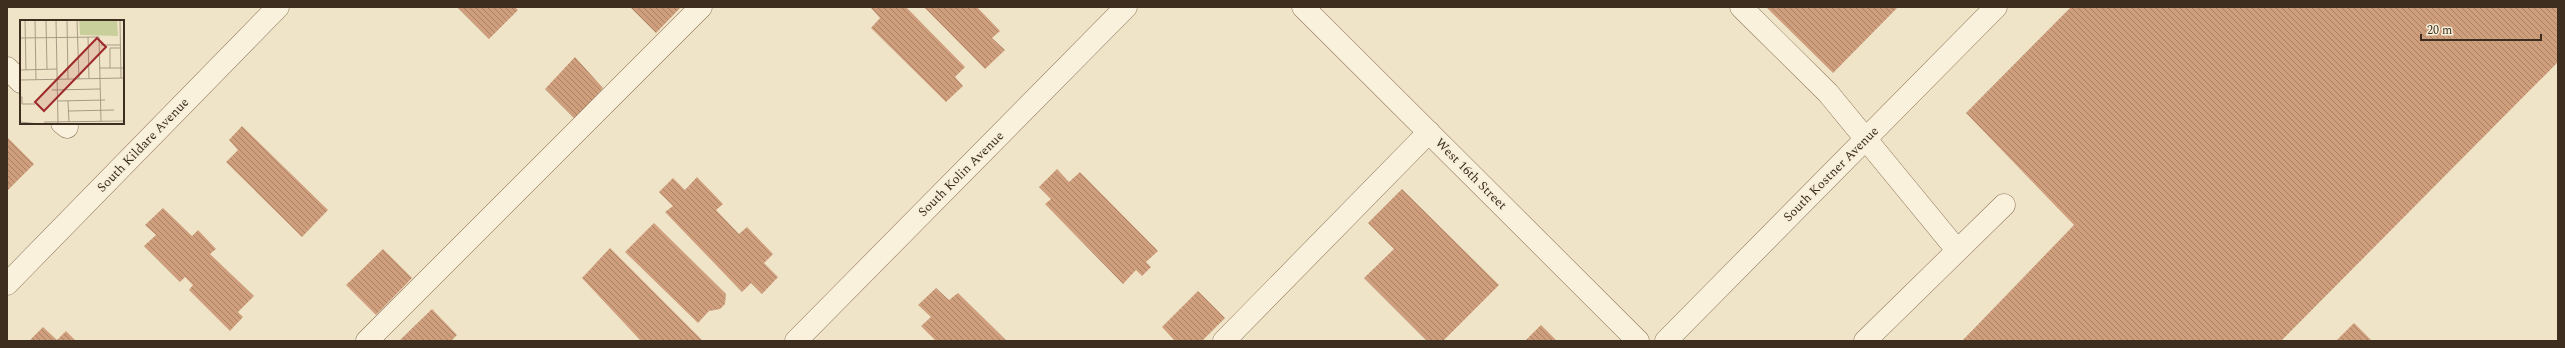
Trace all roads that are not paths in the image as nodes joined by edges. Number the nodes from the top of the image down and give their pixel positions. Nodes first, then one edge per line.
1 (278, 7) edge
2 (701, 7) edge
3 (1126, 7) edge
4 (1304, 7) edge
5 (1741, 7) edge
6 (1996, 7) edge
7 (7, 68) edge
8 (20, 81) edge
9 (1429, 132) junction
10 (1865, 140) junction
11 (2004, 205) dead end
12 (1957, 250) junction
13 (7, 284) edge
14 (367, 341) edge
15 (796, 341) edge
16 (1224, 341) edge
17 (1638, 341) edge
18 (1666, 341) edge
19 (1865, 341) edge

1 - 13 street, South Kildare Avenue
2 - 14 street
3 - 15 street, South Kolin Avenue
4 - 9 street, West 16th Street
5 - 10 street
6 - 10 street, South Kostner Avenue
7 - 8 street
9 - 16 street
9 - 17 street, West 16th Street
10 - 12 street
10 - 18 street, South Kostner Avenue
11 - 12 street
12 - 19 street

